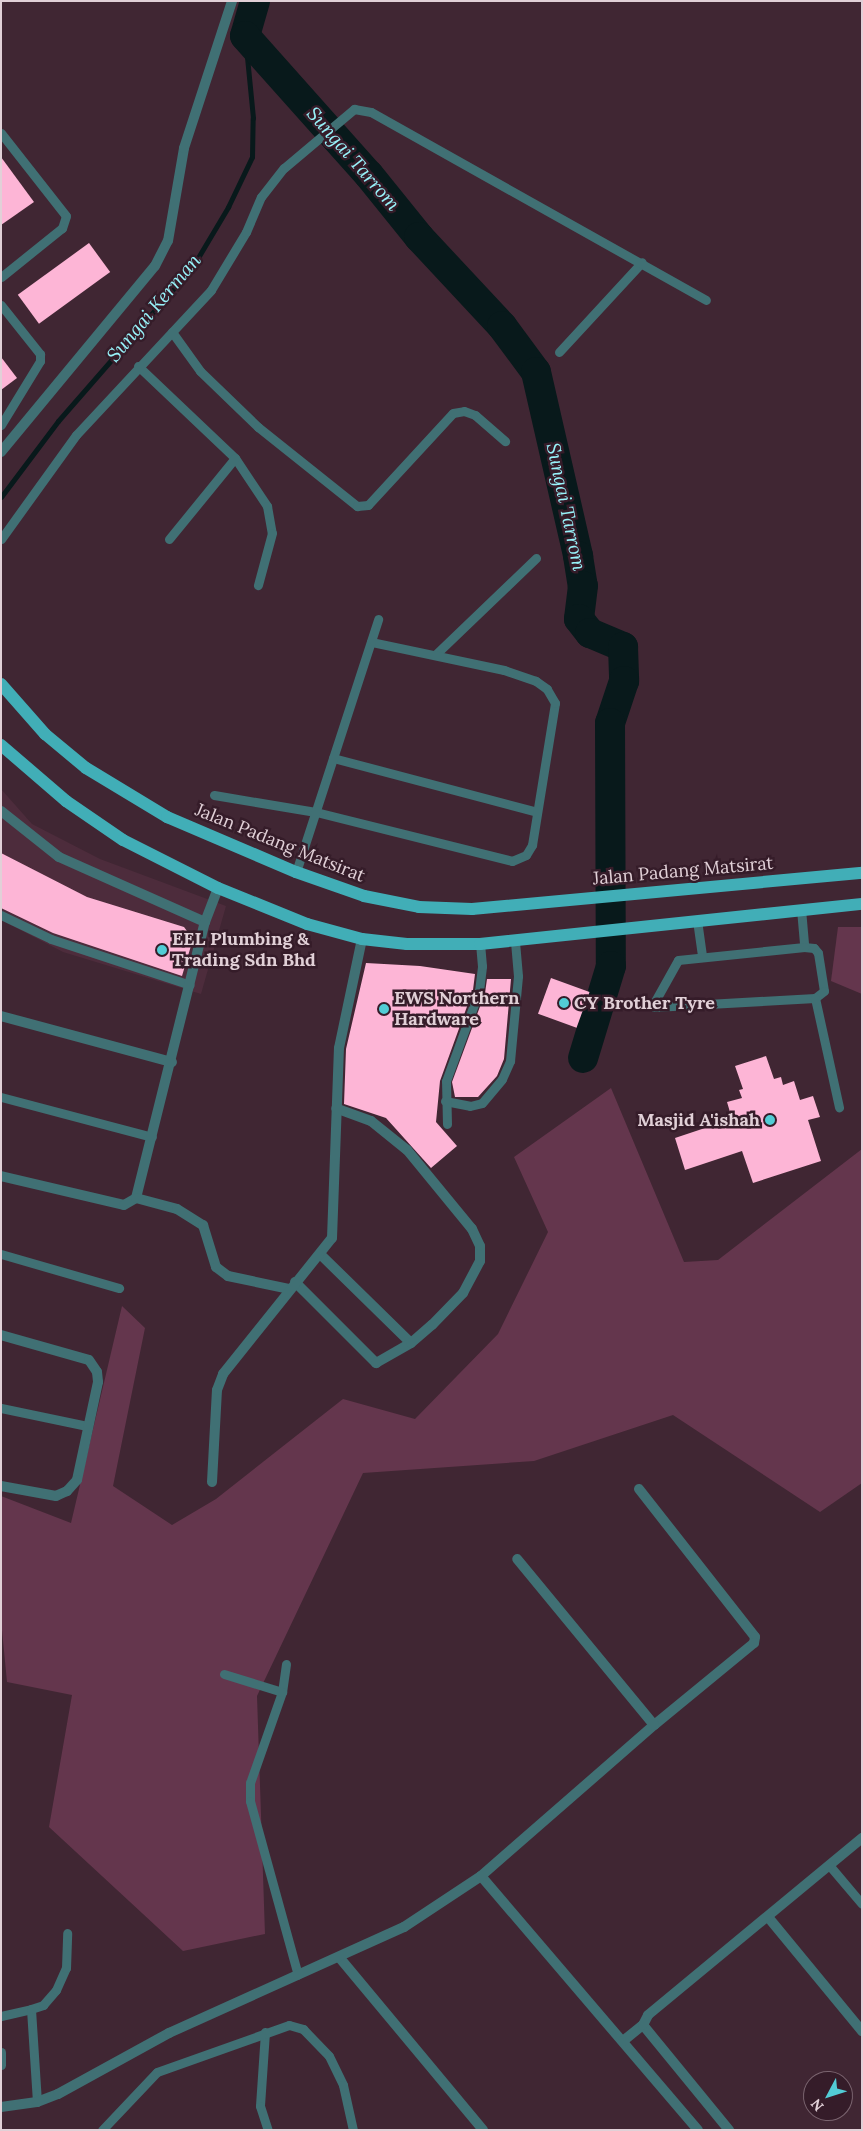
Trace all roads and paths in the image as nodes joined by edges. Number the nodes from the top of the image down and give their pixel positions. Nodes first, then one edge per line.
1 (232, 1) edge
2 (1, 133) edge
3 (642, 262) junction
4 (1, 277) edge
5 (706, 300) dead end
6 (1, 305) edge
7 (172, 332) junction
8 (559, 352) dead end
9 (138, 366) junction
10 (2, 423) edge
11 (505, 441) dead end
12 (1, 452) edge
13 (235, 458) junction
14 (1, 539) edge
15 (169, 539) dead end
16 (536, 558) dead end
17 (258, 585) dead end
18 (378, 619) dead end
19 (371, 642) junction
20 (435, 655) junction
21 (1, 684) edge
22 (1, 745) edge
23 (333, 758) junction
24 (214, 795) dead end
25 (1, 811) edge
26 (316, 812) junction
27 (537, 812) junction
28 (296, 872) junction
29 (862, 873) edge
30 (218, 888) junction
31 (862, 904) edge
32 (800, 910) junction
33 (1, 915) edge
34 (698, 920) junction
35 (205, 922) junction
36 (362, 939) junction
37 (515, 941) junction
38 (480, 944) junction
39 (804, 947) junction
40 (702, 957) junction
41 (190, 985) junction
42 (815, 998) junction
43 (1, 1016) edge
44 (172, 1062) junction
45 (1, 1097) edge
46 (445, 1101) junction
47 (839, 1107) dead end
48 (336, 1108) junction
49 (446, 1124) dead end
50 (152, 1137) junction
51 (1, 1176) edge
52 (136, 1198) junction
53 (1, 1254) edge
54 (320, 1254) junction
55 (292, 1286) junction
56 (119, 1288) dead end
57 (1, 1335) edge
58 (411, 1343) junction
59 (1, 1408) edge
60 (87, 1426) junction
61 (212, 1482) dead end
62 (1, 1486) edge
63 (639, 1489) dead end
64 (518, 1558) dead end
65 (286, 1664) dead end
66 (224, 1674) dead end
67 (282, 1692) junction
68 (654, 1725) junction
69 (862, 1838) edge
70 (828, 1865) junction
71 (482, 1876) junction
72 (862, 1904) edge
73 (768, 1917) junction
74 (67, 1933) dead end
75 (338, 1957) junction
76 (298, 1975) junction
77 (30, 2010) junction
78 (1, 2016) edge
79 (643, 2025) junction
80 (862, 2031) edge
81 (265, 2032) junction
82 (623, 2041) junction
83 (1, 2052) edge
84 (1, 2065) edge
85 (37, 2102) junction
86 (1, 2107) edge
87 (102, 2130) edge
88 (268, 2130) edge
89 (353, 2130) edge
90 (483, 2130) edge
91 (698, 2130) edge
92 (730, 2130) edge

1 - 12 street
2 - 4 lane
3 - 5 lane
3 - 7 lane
3 - 8 lane
6 - 10 lane
7 - 9 lane
7 - 11 lane
9 - 13 lane
9 - 14 lane
13 - 15 lane
13 - 17 lane
16 - 20 lane
18 - 19 lane
19 - 20 lane
19 - 23 lane
20 - 27 lane
21 - 28 main road, Jalan Padang Matsirat
22 - 30 main road
23 - 26 lane
23 - 27 lane
24 - 26 lane
25 - 35 street
26 - 27 lane
26 - 28 lane
28 - 29 main road, Jalan Padang Matsirat
30 - 35 street
30 - 36 main road
31 - 32 main road
32 - 34 main road
32 - 39 lane
33 - 41 lane
34 - 37 main road
34 - 40 lane
35 - 41 street
36 - 38 main road
36 - 48 street
37 - 38 main road
37 - 46 lane
38 - 46 lane
39 - 40 lane
39 - 42 lane
40 - 42 lane
41 - 44 street
42 - 47 lane
43 - 44 street
44 - 50 street
45 - 50 lane
46 - 49 lane
48 - 54 street
48 - 58 street
50 - 52 street
51 - 52 street
52 - 55 street
53 - 56 lane
54 - 55 street
54 - 58 street
55 - 58 street
55 - 61 street
57 - 60 street
59 - 60 lane
60 - 62 street
63 - 68 street
64 - 68 street
65 - 67 lane
66 - 67 lane
67 - 76 lane
68 - 71 street
69 - 70 street
70 - 72 lane
70 - 73 street
71 - 75 street
71 - 82 street
73 - 79 street
73 - 80 street
74 - 77 lane
75 - 76 street
75 - 90 street
76 - 85 street
77 - 78 lane
77 - 85 lane
79 - 82 street
79 - 92 street
81 - 87 lane
81 - 88 lane
81 - 89 lane
82 - 91 street
83 - 84 lane
85 - 86 street

